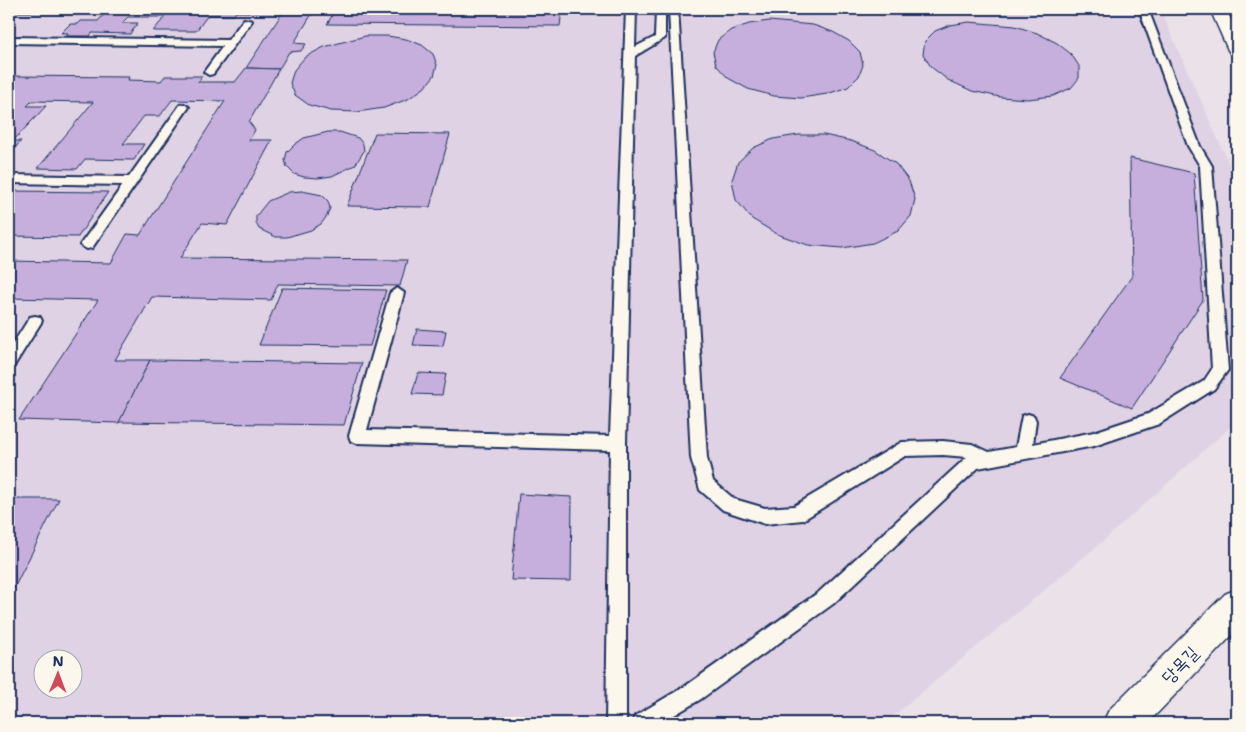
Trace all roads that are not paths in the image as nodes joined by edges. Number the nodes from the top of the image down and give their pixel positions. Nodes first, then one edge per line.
1 (631, 9) edge
2 (660, 9) edge
3 (672, 9) edge
4 (1143, 9) edge
5 (1218, 9) edge
6 (247, 21) dead end
7 (9, 40) edge
8 (231, 43) junction
9 (1237, 50) edge
10 (630, 54) junction
11 (209, 72) dead end
12 (184, 108) dead end
13 (9, 179) edge
14 (133, 181) junction
15 (88, 245) dead end
16 (397, 293) dead end
17 (35, 321) dead end
18 (9, 362) edge
19 (1028, 421) dead end
20 (618, 443) junction
21 (1023, 453) junction
22 (988, 459) junction
23 (1237, 606) edge
24 (616, 723) edge
25 (642, 723) edge
26 (1122, 723) edge

1 - 10 lane
2 - 10 lane
3 - 22 lane
4 - 21 lane
5 - 9 street
6 - 8 lane
7 - 8 lane
8 - 11 lane
10 - 20 lane
12 - 14 lane
13 - 14 lane
14 - 15 lane
16 - 20 lane
17 - 18 lane
19 - 21 lane
20 - 24 lane
21 - 22 lane
22 - 25 lane
23 - 26 street, 당목길

